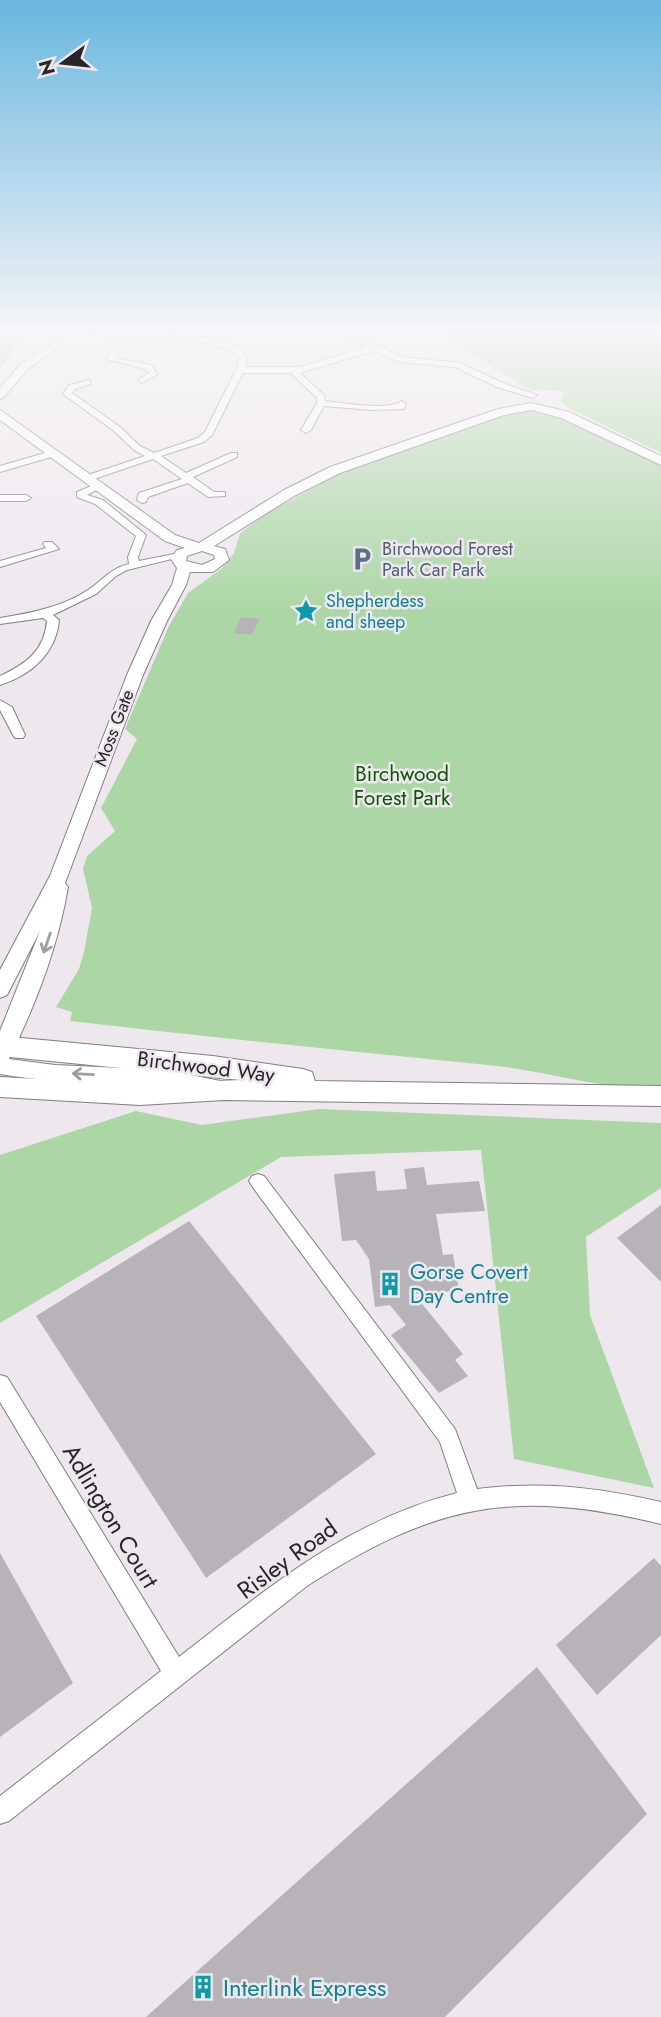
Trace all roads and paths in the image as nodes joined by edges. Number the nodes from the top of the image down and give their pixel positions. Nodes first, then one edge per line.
1 (16, 425) edge
2 (111, 425) edge
3 (211, 425) edge
4 (309, 425) edge
5 (465, 425) edge
6 (586, 425) edge
7 (306, 430) dead end
8 (55, 453) junction
9 (234, 455) dead end
10 (154, 457) junction
11 (661, 461) edge
12 (0, 469) edge
13 (188, 478) junction
14 (93, 482) junction
15 (220, 494) dead end
16 (0, 498) edge
17 (28, 499) dead end
18 (142, 500) dead end
19 (228, 533) junction
20 (170, 538) junction
21 (48, 544) dead end
22 (200, 547) junction
23 (219, 552) junction
24 (3, 560) edge
25 (182, 560) junction
26 (135, 565) junction
27 (211, 568) junction
28 (179, 585) junction
29 (45, 614) junction
30 (0, 621) edge
31 (0, 681) edge
32 (0, 704) edge
33 (19, 735) dead end
34 (59, 876) junction
35 (0, 990) edge
36 (1, 1054) edge
37 (0, 1087) edge
38 (224, 1090) junction
39 (412, 1094) junction
40 (661, 1096) edge
41 (258, 1181) dead end
42 (0, 1384) edge
43 (470, 1499) junction
44 (661, 1513) edge
45 (177, 1675) junction
46 (0, 1812) edge

1 - 8 street
2 - 10 street
3 - 10 street
4 - 7 street
5 - 19 street
6 - 11 street
8 - 12 street
8 - 14 street
9 - 13 street
10 - 13 street
10 - 14 street
13 - 15 street
13 - 18 street
14 - 20 street
14 - 26 street
16 - 17 street
19 - 22 street
19 - 23 street
20 - 22 street
20 - 25 street
21 - 24 street
22 - 23 street
22 - 25 street
23 - 27 street
25 - 26 street
25 - 27 street
25 - 28 street, Moss Gate
26 - 29 street
27 - 28 street
28 - 34 street, Moss Gate
29 - 30 street
29 - 31 street
32 - 33 street
34 - 35 street, Moss Gate
34 -> 36 street, Moss Gate
38 -> 36 street
36 - 39 main road, Birchwood Way
37 - 38 main road, Birchwood Way
38 - 39 main road, Birchwood Way
39 - 40 main road, Birchwood Way
41 - 43 street
42 - 45 street, Adlington Court
43 - 44 street, Risley Road
43 - 45 street, Risley Road
45 - 46 street, Risley Road

